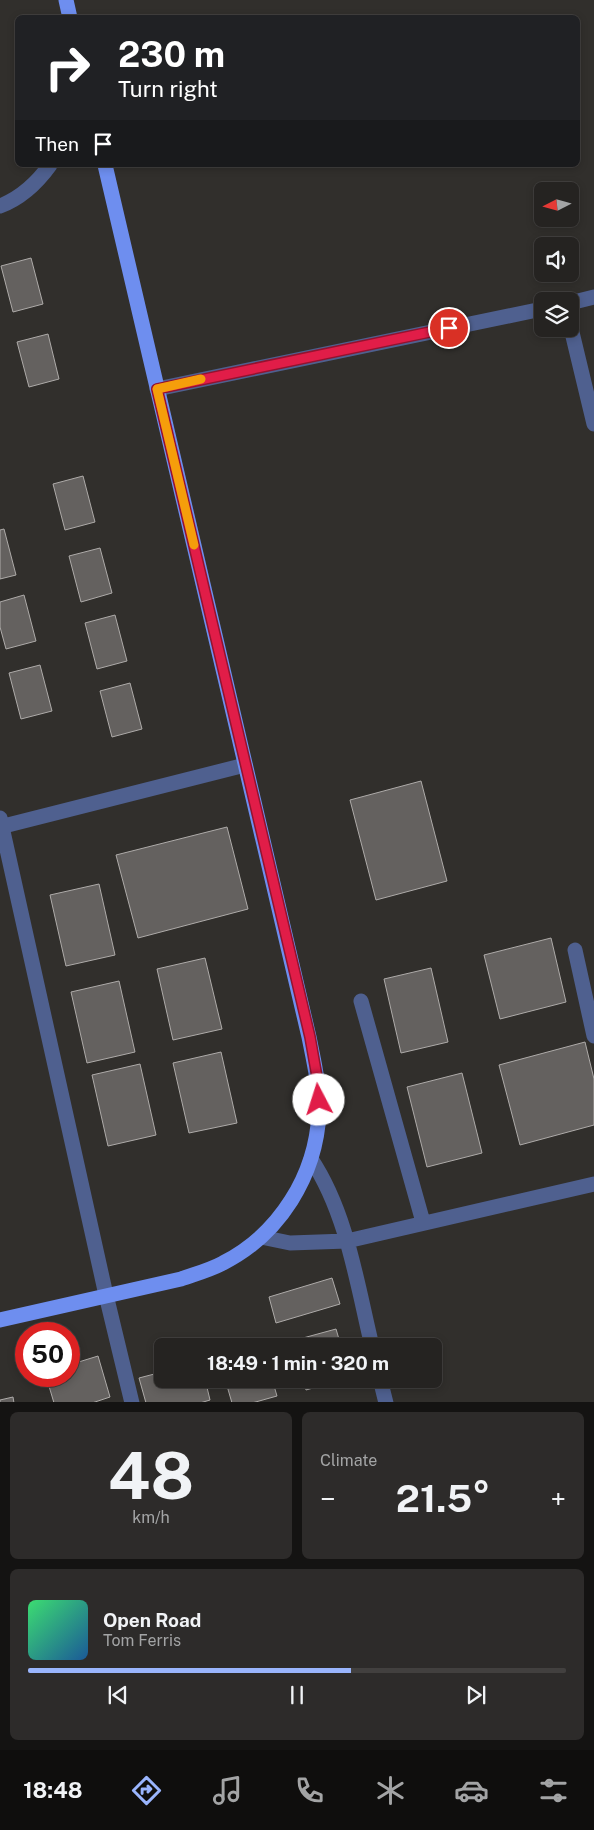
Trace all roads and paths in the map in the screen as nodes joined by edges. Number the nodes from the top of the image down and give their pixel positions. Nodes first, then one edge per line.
1 (66, 0) edge
2 (69, 15) edge
3 (48, 167) edge
4 (105, 167) edge
5 (0, 206) edge
6 (594, 297) edge
7 (579, 301) edge
8 (534, 311) edge
9 (573, 337) edge
10 (157, 389) junction
11 (594, 424) edge
12 (245, 765) junction
13 (1, 824) edge
14 (575, 950) dead end
15 (361, 1001) dead end
16 (594, 1036) edge
17 (311, 1159) junction
18 (594, 1184) edge
19 (423, 1222) junction
20 (261, 1236) junction
21 (347, 1241) junction
22 (106, 1295) junction
23 (0, 1320) edge
24 (370, 1338) edge
25 (382, 1388) edge
26 (132, 1402) edge
27 (386, 1402) edge

1 - 2 main road
3 - 5 street
4 - 10 main road
6 - 7 street
8 - 10 street
9 - 11 street
10 - 12 main road
12 - 13 street
12 - 17 main road
13 - 22 street
14 - 16 street
15 - 19 street
17 - 20 main road
17 - 21 street
18 - 19 street
19 - 21 street
20 - 21 street
20 - 22 main road
21 - 24 street
22 - 23 main road
22 - 26 street
25 - 27 street

